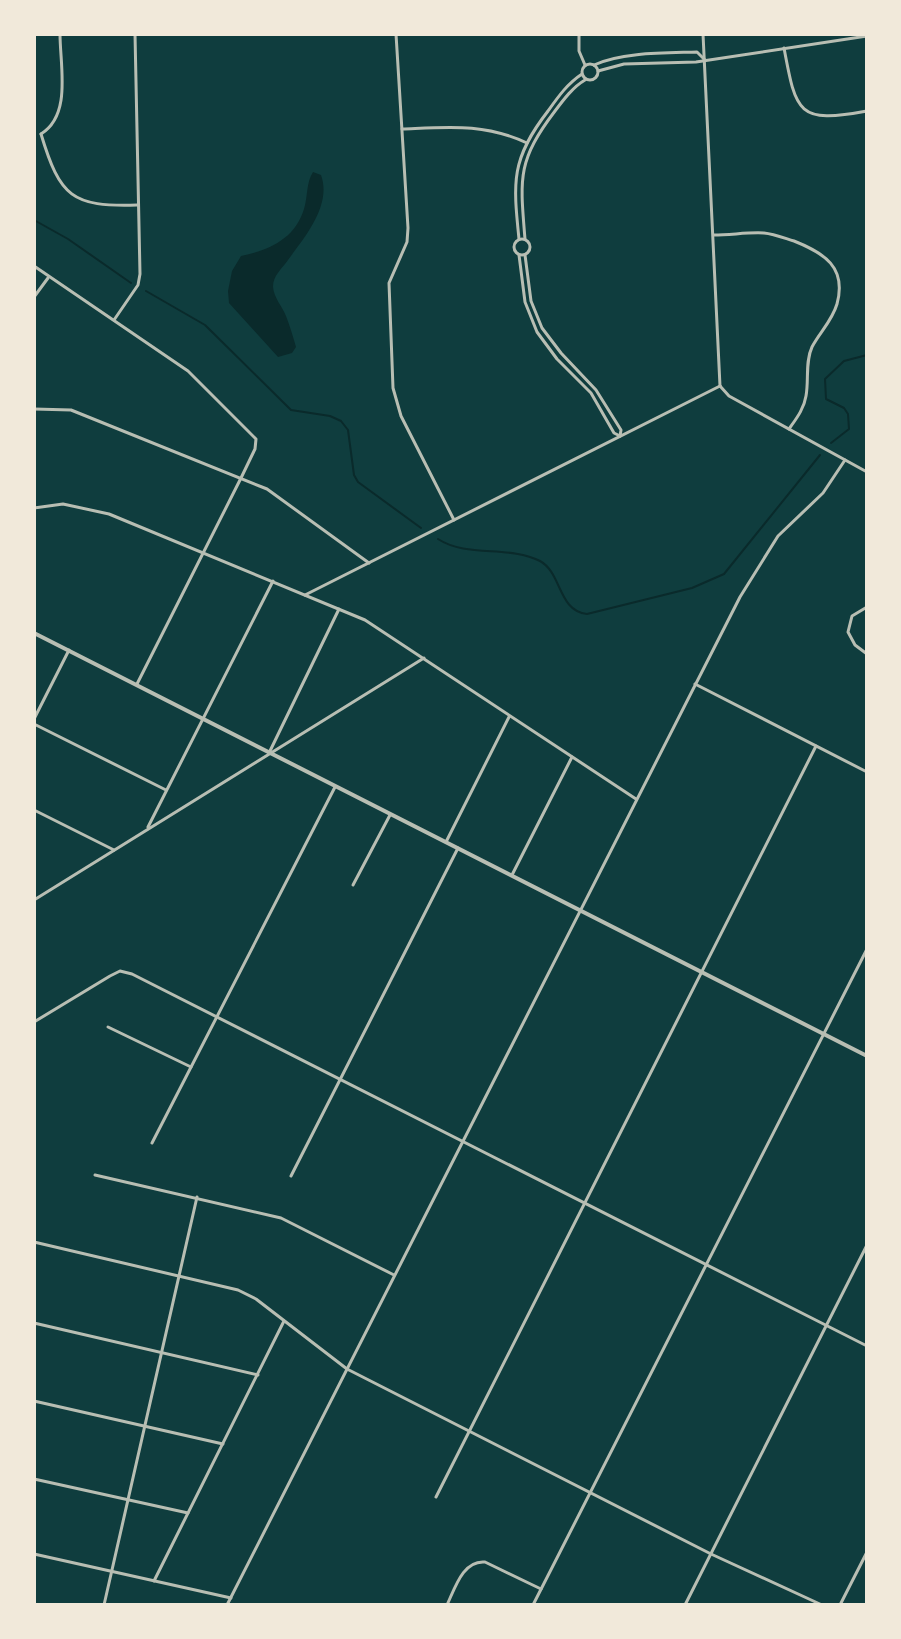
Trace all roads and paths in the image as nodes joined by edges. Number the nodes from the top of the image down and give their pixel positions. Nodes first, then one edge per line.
1 (60, 34) edge
2 (135, 34) edge
3 (396, 34) edge
4 (579, 34) edge
5 (703, 34) edge
6 (867, 35) edge
7 (784, 48) junction
8 (666, 54) junction
9 (705, 60) junction
10 (667, 63) junction
11 (585, 65) junction
12 (594, 65) junction
13 (598, 71) junction
14 (582, 74) junction
15 (585, 80) junction
16 (867, 111) edge
17 (402, 129) junction
18 (41, 134) junction
19 (34, 135) edge
20 (526, 142) junction
21 (531, 145) junction
22 (138, 205) junction
23 (714, 235) junction
24 (519, 239) junction
25 (525, 239) junction
26 (519, 255) junction
27 (525, 255) junction
28 (34, 266) edge
29 (49, 277) junction
30 (34, 297) edge
31 (114, 320) junction
32 (720, 386) junction
33 (34, 409) edge
34 (789, 429) junction
35 (620, 436) junction
36 (845, 460) junction
37 (867, 472) edge
38 (241, 478) junction
39 (34, 508) edge
40 (454, 520) junction
41 (204, 553) junction
42 (369, 563) junction
43 (273, 581) junction
44 (305, 595) junction
45 (867, 607) edge
46 (339, 609) junction
47 (34, 633) edge
48 (69, 650) junction
49 (867, 654) edge
50 (424, 658) junction
51 (695, 684) junction
52 (136, 686) junction
53 (510, 715) junction
54 (203, 719) junction
55 (34, 721) edge
56 (816, 746) junction
57 (268, 753) junction
58 (573, 757) junction
59 (867, 772) edge
60 (335, 787) junction
61 (166, 790) junction
62 (636, 799) junction
63 (34, 810) edge
64 (390, 815) junction
65 (146, 830) junction
66 (446, 842) junction
67 (458, 848) junction
68 (114, 850) junction
69 (512, 875) junction
70 (353, 885) dead end
71 (34, 900) edge
72 (580, 909) junction
73 (867, 949) edge
74 (701, 973) junction
75 (216, 1017) junction
76 (34, 1022) edge
77 (108, 1027) dead end
78 (824, 1034) junction
79 (867, 1056) edge
80 (191, 1067) junction
81 (340, 1079) junction
82 (463, 1141) junction
83 (152, 1143) dead end
84 (95, 1175) dead end
85 (291, 1176) dead end
86 (197, 1197) junction
87 (585, 1203) junction
88 (34, 1242) edge
89 (867, 1245) edge
90 (707, 1264) junction
91 (394, 1275) junction
92 (181, 1276) junction
93 (284, 1321) junction
94 (34, 1323) edge
95 (825, 1324) junction
96 (867, 1346) edge
97 (163, 1353) junction
98 (347, 1369) junction
99 (258, 1375) junction
100 (34, 1401) edge
101 (146, 1427) junction
102 (469, 1429) junction
103 (223, 1444) junction
104 (34, 1479) edge
105 (591, 1492) junction
106 (436, 1497) dead end
107 (129, 1500) junction
108 (188, 1513) junction
109 (867, 1552) edge
110 (34, 1554) edge
111 (711, 1554) junction
112 (112, 1572) junction
113 (154, 1581) junction
114 (541, 1589) junction
115 (231, 1598) junction
116 (104, 1605) edge
117 (227, 1605) edge
118 (447, 1605) edge
119 (533, 1605) edge
120 (685, 1605) edge
121 (822, 1605) edge
122 (840, 1605) edge

1 - 18 street
2 - 22 street
3 - 17 street
4 - 11 street
5 - 9 street
6 - 7 street
7 - 9 street
7 - 16 street
8 - 9 street
8 - 10 street
8 - 12 street
9 - 10 street
9 - 23 street
10 - 13 street
11 - 12 street
11 - 14 street
12 - 13 street
13 - 15 street
14 - 15 street
14 - 20 street
15 - 21 street
17 - 20 street
17 - 40 street
18 - 19 street
18 - 22 street
20 - 21 street
20 - 24 street
21 - 25 street
22 - 31 street
23 - 32 street
23 - 34 street
24 - 25 street
24 - 26 street
25 - 27 street
26 - 27 street
26 - 35 street
27 - 35 street
28 - 29 street
29 - 30 street
29 - 31 street
31 - 38 street
32 - 34 street
32 - 35 street
33 - 38 street
34 - 36 street
35 - 40 street
36 - 37 street
36 - 51 street
38 - 41 street
38 - 42 street
39 - 41 street
40 - 42 street
41 - 43 street
41 - 52 street
42 - 44 street
43 - 44 street
43 - 54 street
44 - 46 street
45 - 49 street
46 - 50 street
46 - 57 street
47 - 48 street
48 - 52 street
48 - 55 street
50 - 53 street
50 - 57 street
51 - 56 street
51 - 62 street
52 - 54 street
53 - 58 street
53 - 66 street
54 - 57 street
54 - 61 street
55 - 61 street
56 - 59 street
56 - 74 street
57 - 60 street
57 - 65 street
58 - 62 street
58 - 69 street
60 - 64 street
60 - 75 street
61 - 65 street
62 - 72 street
63 - 68 street
64 - 66 street
64 - 70 street
65 - 68 street
66 - 67 street
67 - 69 street
67 - 81 street
68 - 71 street
69 - 72 street
72 - 74 street
72 - 82 street
73 - 78 street
74 - 78 street
74 - 87 street
75 - 76 street
75 - 80 street
75 - 81 street
77 - 80 street
78 - 79 street
78 - 90 street
80 - 83 street
81 - 82 street
81 - 85 street
82 - 87 street
82 - 91 street
84 - 86 street
86 - 91 street
86 - 92 street
87 - 90 street
87 - 102 street
88 - 92 street
89 - 95 street
90 - 95 street
90 - 105 street
91 - 98 street
92 - 93 street
92 - 97 street
93 - 98 street
93 - 99 street
94 - 97 street
95 - 96 street
95 - 111 street
97 - 99 street
97 - 101 street
98 - 102 street
98 - 115 street
99 - 103 street
100 - 101 street
101 - 103 street
101 - 107 street
102 - 105 street
102 - 106 street
103 - 108 street
104 - 107 street
105 - 111 street
105 - 114 street
107 - 108 street
107 - 112 street
108 - 113 street
109 - 122 street
110 - 112 street
111 - 120 street
111 - 121 street
112 - 113 street
112 - 116 street
113 - 115 street
114 - 118 street
114 - 119 street
115 - 117 street

